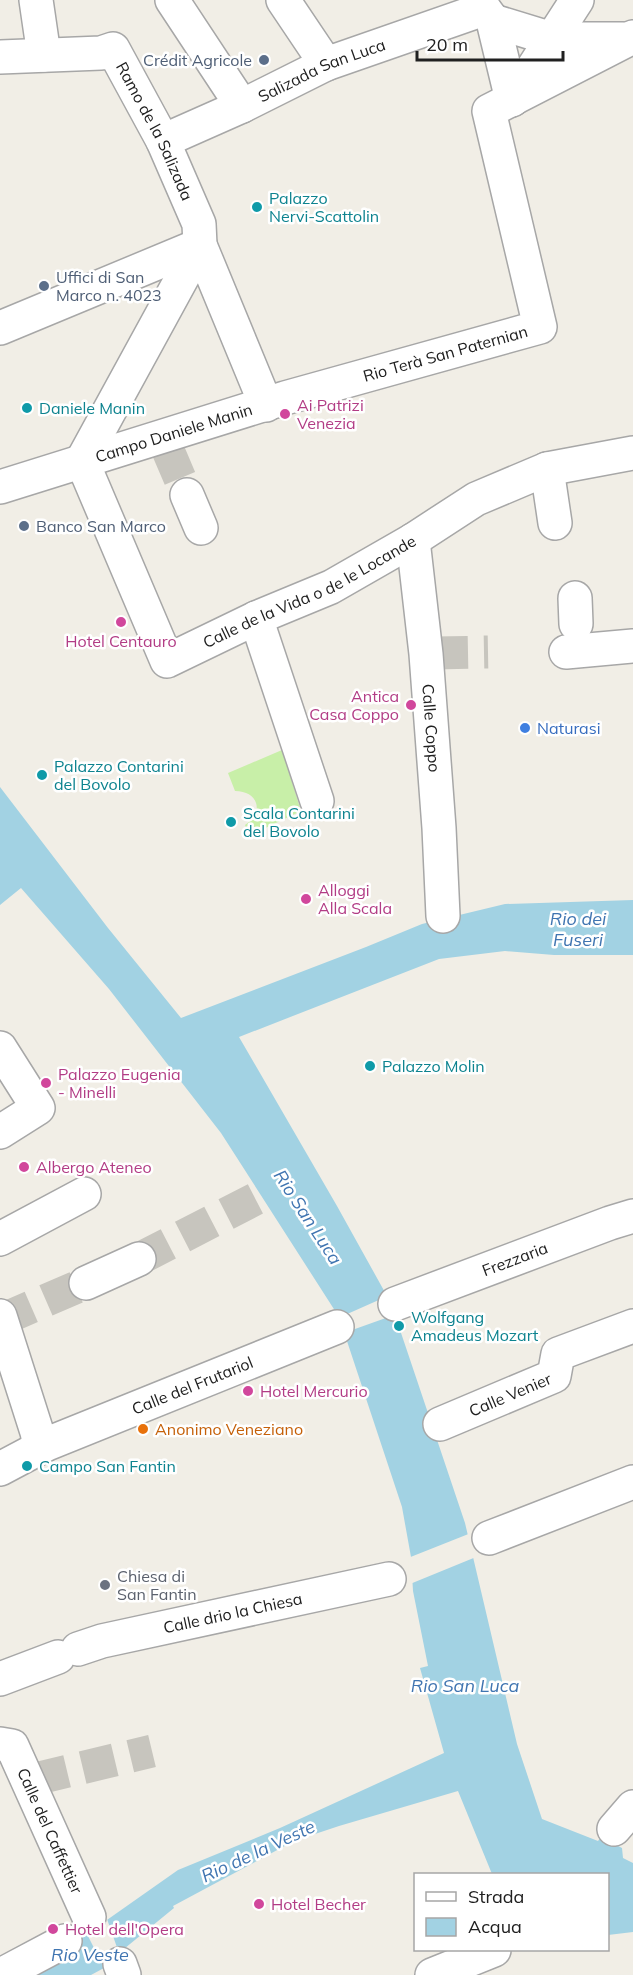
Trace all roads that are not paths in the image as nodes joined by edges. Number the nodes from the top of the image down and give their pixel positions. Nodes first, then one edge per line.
1 (36, 0) edge
2 (172, 0) edge
3 (283, 0) edge
4 (485, 10) edge
5 (569, 13) edge
6 (632, 38) edge
7 (44, 55) junction
8 (0, 57) edge
9 (326, 64) junction
10 (512, 100) junction
11 (242, 106) junction
12 (163, 141) junction
13 (200, 235) junction
14 (0, 328) edge
15 (276, 401) junction
16 (633, 453) edge
17 (547, 469) junction
18 (86, 471) junction
19 (0, 487) edge
20 (187, 495) tunnel mouth
21 (555, 523) dead end
22 (201, 528) dead end
23 (413, 540) junction
24 (256, 618) junction
25 (574, 633) dead end
26 (633, 646) edge
27 (317, 801) dead end
28 (443, 916) dead end
29 (0, 1048) edge
30 (0, 1132) edge
31 (84, 1194) dead end
32 (633, 1216) edge
33 (0, 1239) edge
34 (139, 1259) tunnel mouth
35 (86, 1283) tunnel mouth
36 (395, 1304) dead end
37 (0, 1316) edge
38 (633, 1326) edge
39 (337, 1327) dead end
40 (440, 1424) dead end
41 (42, 1441) junction
42 (0, 1469) edge
43 (633, 1482) edge
44 (489, 1538) dead end
45 (389, 1579) dead end
46 (0, 1678) edge
47 (6, 1745) edge
48 (89, 1917) dead end
49 (65, 1941) dead end
50 (492, 1951) edge
51 (1, 1975) edge
52 (432, 1975) edge

1 - 7 street
2 - 11 street
3 - 9 street
4 - 5 street
4 - 9 street, Salizada San Luca
4 - 10 street
5 - 6 street
5 - 10 street
6 - 10 street
7 - 8 street
7 - 12 street, Ramo de la Salizada
9 - 11 street, Salizada San Luca
10 - 15 street, Rio Terà San Paternian
11 - 12 street, Salizada San Luca
12 - 13 street, Ramo de la Salizada
13 - 14 street
13 - 15 street, Campo Daniele Manin
13 - 18 street, Campo Daniele Manin
15 - 18 street, Campo Daniele Manin
16 - 17 street, Calle de la Vida o de le Locande
17 - 21 street
17 - 23 street, Calle de la Vida o de le Locande
18 - 19 street, Campo Daniele Manin
18 - 24 street, Calle de la Vida o de le Locande
20 - 22 street
23 - 24 street, Calle de la Vida o de le Locande
23 - 28 street, Calle Coppo
24 - 27 street
25 - 26 street
29 - 30 street
31 - 33 street
32 - 36 street, Frezzaria
34 - 35 street
37 - 41 street
38 - 40 street, Calle Venier
39 - 41 street, Calle del Frutariol
41 - 42 street
43 - 44 street
45 - 46 street, Calle drio la Chiesa
47 - 48 street, Calle del Caffettier
49 - 51 street
50 - 52 street

